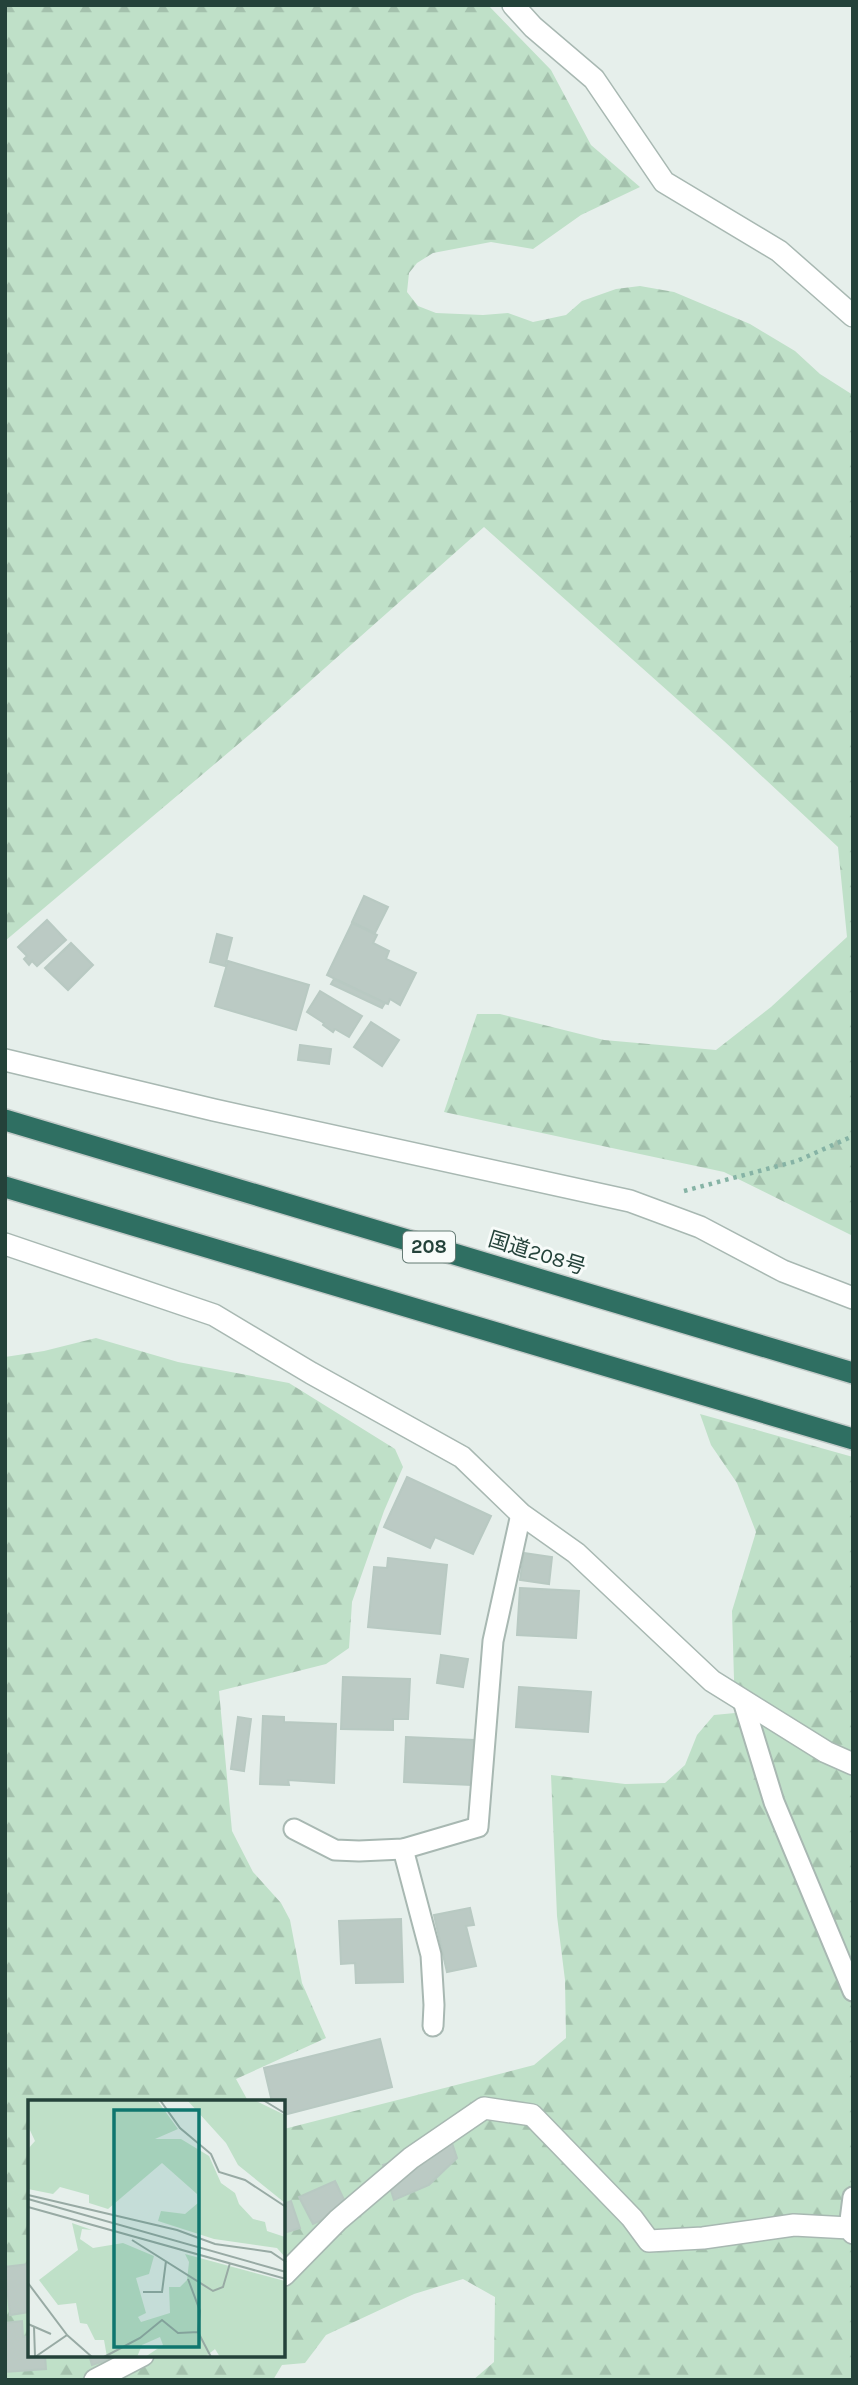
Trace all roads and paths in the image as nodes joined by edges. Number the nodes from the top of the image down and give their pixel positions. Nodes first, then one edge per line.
1 (513, 5) edge
2 (853, 316) edge
3 (5, 1060) edge
4 (5, 1120) edge
5 (853, 1136) edge
6 (5, 1187) edge
7 (636, 1204) junction
8 (5, 1244) edge
9 (853, 1298) edge
10 (853, 1373) edge
11 (853, 1439) edge
12 (520, 1514) junction
13 (743, 1700) junction
14 (853, 1763) edge
15 (294, 1829) dead end
16 (403, 1849) junction
17 (853, 1991) edge
18 (433, 2026) dead end
19 (853, 2197) edge
20 (851, 2231) edge
21 (285, 2274) edge
22 (139, 2357) edge
23 (95, 2380) edge

1 - 2 street
3 - 7 street
4 - 10 highway, 国道208号 / 208
5 - 7 path
6 - 11 highway
7 - 9 street
8 - 12 street
12 - 13 street
12 - 16 lane
13 - 14 street
13 - 17 lane
15 - 16 lane
16 - 18 lane
19 - 20 lane
20 - 21 street
22 - 23 street

